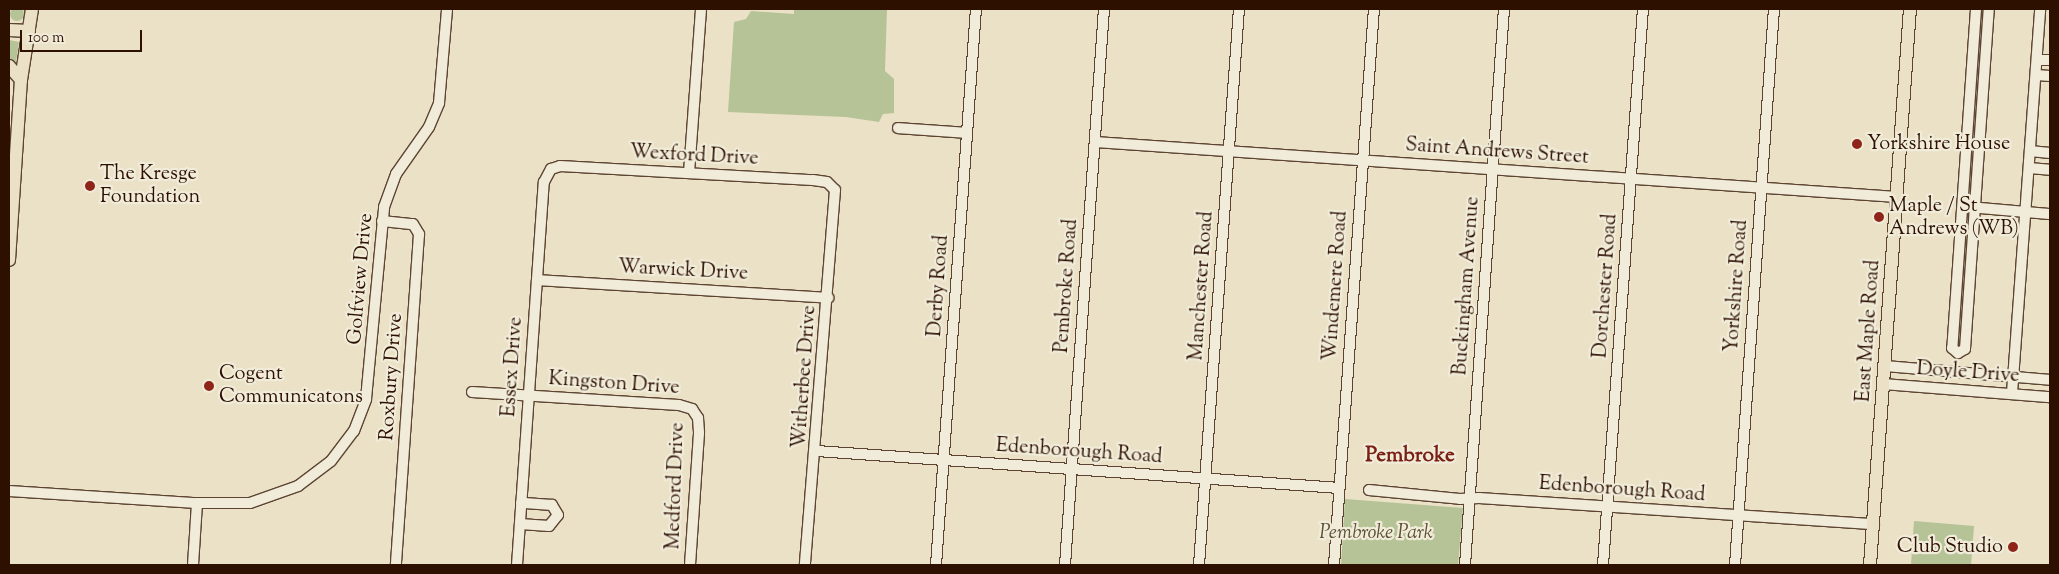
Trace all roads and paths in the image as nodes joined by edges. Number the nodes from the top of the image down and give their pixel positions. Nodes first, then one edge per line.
1 (32, 9) edge
2 (447, 9) edge
3 (700, 9) edge
4 (976, 9) edge
5 (1104, 9) edge
6 (1239, 9) edge
7 (1374, 9) edge
8 (1504, 9) edge
9 (1643, 9) edge
10 (1774, 9) edge
11 (1910, 9) edge
12 (1976, 9) edge
13 (1989, 9) edge
14 (2040, 9) edge
15 (9, 30) edge
16 (29, 31) junction
17 (2037, 60) junction
18 (2050, 60) edge
19 (9, 66) edge
20 (2036, 75) junction
21 (2050, 76) edge
22 (21, 80) junction
23 (1968, 124) junction
24 (1981, 125) junction
25 (898, 128) dead end
26 (967, 133) junction
27 (1095, 142) junction
28 (1229, 151) junction
29 (2030, 151) junction
30 (2050, 153) edge
31 (1363, 161) junction
32 (2029, 168) junction
33 (1493, 170) junction
34 (2050, 170) edge
35 (549, 172) joint
36 (689, 173) junction
37 (1631, 179) junction
38 (1762, 188) junction
39 (836, 190) joint
40 (1897, 197) junction
41 (1962, 207) junction
42 (1975, 208) junction
43 (2026, 212) junction
44 (2050, 214) edge
45 (382, 221) junction
46 (10, 227) edge
47 (9, 260) edge
48 (537, 280) junction
49 (1956, 284) junction
50 (1969, 286) junction
51 (828, 298) junction
52 (1884, 366) junction
53 (2013, 377) junction
54 (2050, 380) edge
55 (1883, 384) junction
56 (472, 392) dead end
57 (2012, 393) junction
58 (529, 395) junction
59 (2050, 397) edge
60 (692, 408) joint
61 (817, 452) junction
62 (944, 460) junction
63 (1072, 469) junction
64 (1206, 478) junction
65 (1339, 488) junction
66 (1369, 490) dead end
67 (9, 491) edge
68 (1470, 498) junction
69 (197, 503) junction
70 (521, 503) junction
71 (1608, 506) junction
72 (1738, 515) junction
73 (520, 524) junction
74 (1874, 524) junction
75 (193, 565) edge
76 (396, 565) edge
77 (516, 565) edge
78 (690, 565) edge
79 (806, 565) edge
80 (936, 565) edge
81 (1065, 565) edge
82 (1199, 565) edge
83 (1334, 565) edge
84 (1465, 565) edge
85 (1603, 565) edge
86 (1735, 565) edge
87 (1870, 565) edge

1 - 16 main road
2 - 45 street, Golfview Drive
3 - 36 street
4 - 26 street, Derby Road
5 - 27 street, Pembroke Road
6 - 28 street, Manchester Road
7 - 31 street, Windemere Road
8 - 33 street, Buckingham Avenue
9 - 37 street, Dorchester Road
10 - 38 street, Yorkshire Road
11 - 40 main road, East Maple Road
12 - 23 street
13 - 24 street
14 - 17 street
15 - 16 main road
16 - 22 main road
17 - 18 street
17 - 20 street
19 - 22 main road
20 - 21 street
20 - 29 street
22 - 46 main road
23 - 24 street
23 - 41 street
24 - 42 street
25 - 26 street
26 - 62 street, Derby Road
27 - 28 street, Saint Andrews Street
27 - 63 street, Pembroke Road
28 - 31 street, Saint Andrews Street
28 - 64 street, Manchester Road
29 - 30 street
29 - 32 street
31 - 33 street, Saint Andrews Street
31 - 65 street, Windemere Road
32 - 34 street
32 - 43 street
33 - 37 street, Saint Andrews Street
33 - 68 street, Buckingham Avenue
35 - 36 street, Wexford Drive
35 - 48 street, Essex Drive
36 - 39 street, Wexford Drive
37 - 38 street, Saint Andrews Street
37 - 71 street, Dorchester Road
38 - 40 street, Saint Andrews Street
38 - 72 street, Yorkshire Road
39 - 51 street, Witherbee Drive
40 - 52 main road, East Maple Road
41 - 42 street
41 - 49 street
42 - 43 street
42 - 50 street
43 - 44 street
43 - 53 street
45 - 69 street, Golfview Drive
45 - 76 street, Roxbury Drive
46 - 47 main road
48 - 51 street, Warwick Drive
48 - 58 street, Essex Drive
49 - 50 street
49 - 50 street
51 - 61 street, Witherbee Drive
52 - 53 street, Doyle Drive
52 - 55 main road, East Maple Road
53 - 54 street, Doyle Drive
53 - 57 street
55 - 57 street, Doyle Drive
55 - 74 main road, East Maple Road
56 - 58 street, Kingston Drive
57 - 59 street, Doyle Drive
58 - 60 street, Kingston Drive
58 - 70 street, Essex Drive
60 - 78 street, Medford Drive
61 - 62 street, Edenborough Road
61 - 79 street, Witherbee Drive
62 - 63 street, Edenborough Road
62 - 80 street, Derby Road
63 - 64 street, Edenborough Road
63 - 81 street, Pembroke Road
64 - 65 street, Edenborough Road
64 - 82 street, Manchester Road
65 - 83 street, Windemere Road
66 - 68 street, Edenborough Road
67 - 69 street, Golfview Drive
68 - 71 street, Edenborough Road
68 - 84 street, Buckingham Avenue
69 - 75 street
70 - 73 street, Essex Drive
70 - 73 street
71 - 72 street, Edenborough Road
71 - 85 street, Dorchester Road
72 - 74 street, Edenborough Road
72 - 86 street, Yorkshire Road
73 - 77 street, Essex Drive
74 - 87 main road, East Maple Road

